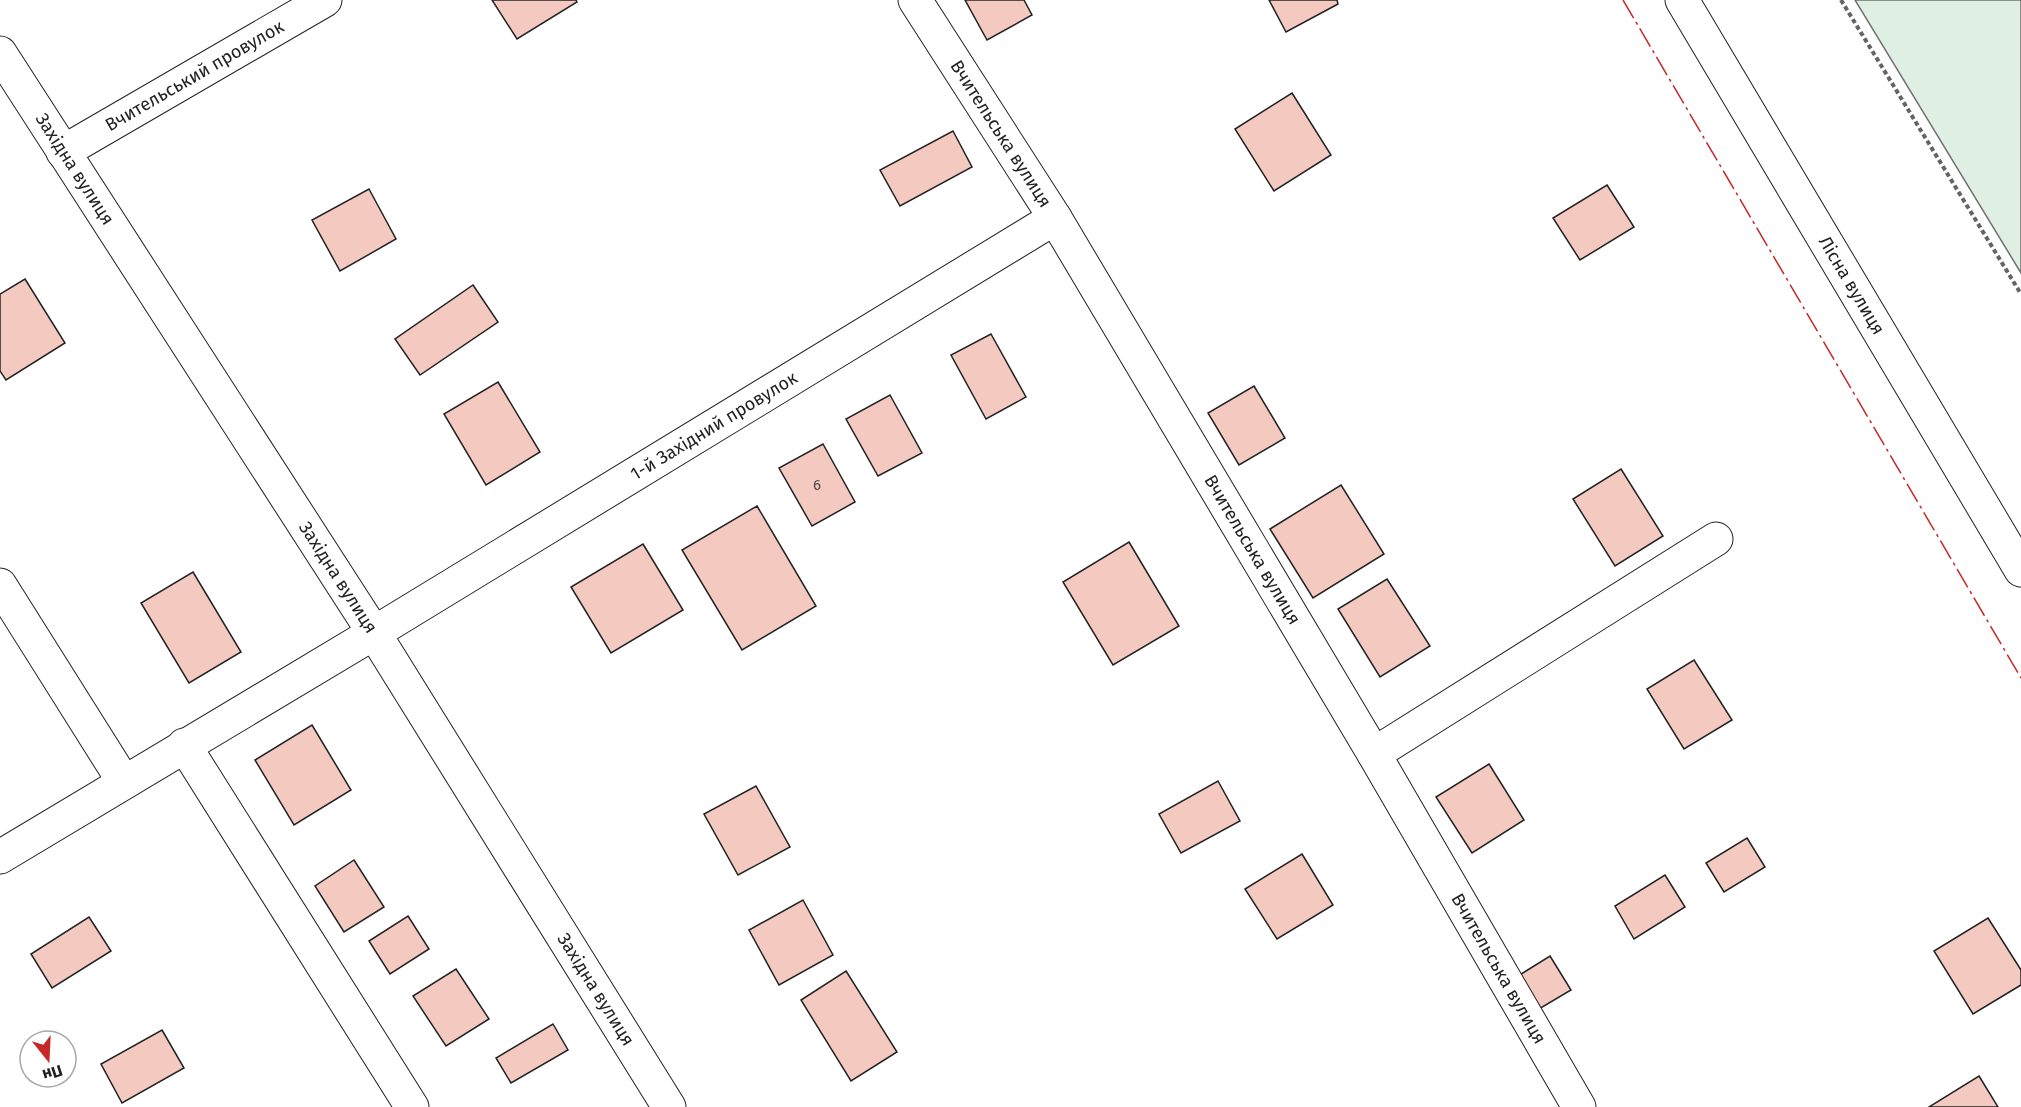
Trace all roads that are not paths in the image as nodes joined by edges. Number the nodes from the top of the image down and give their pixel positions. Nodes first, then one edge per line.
1 (325, 0) edge
2 (915, 0) edge
3 (1682, 0) edge
4 (0, 53) edge
5 (63, 152) junction
6 (1055, 218) junction
7 (1716, 539) dead end
8 (2021, 570) edge
9 (0, 585) edge
10 (374, 633) junction
11 (184, 745) junction
12 (1374, 754) junction
13 (124, 782) junction
14 (0, 857) edge
15 (412, 1107) edge
16 (669, 1107) edge
17 (1579, 1107) edge

1 - 5 street, Вчительський провулок
2 - 6 street, Вчительська вулиця
3 - 8 street, Лісна вулиця
4 - 5 street, Західна вулиця
5 - 10 street, Західна вулиця
6 - 10 street, 1-й Західний провулок
6 - 12 street, Вчительська вулиця
7 - 12 street
9 - 13 street
10 - 11 street, 1-й Західний провулок
10 - 16 street, Західна вулиця
11 - 13 street, 1-й Західний провулок
11 - 15 street
12 - 17 street, Вчительська вулиця
13 - 14 street, 1-й Західний провулок

